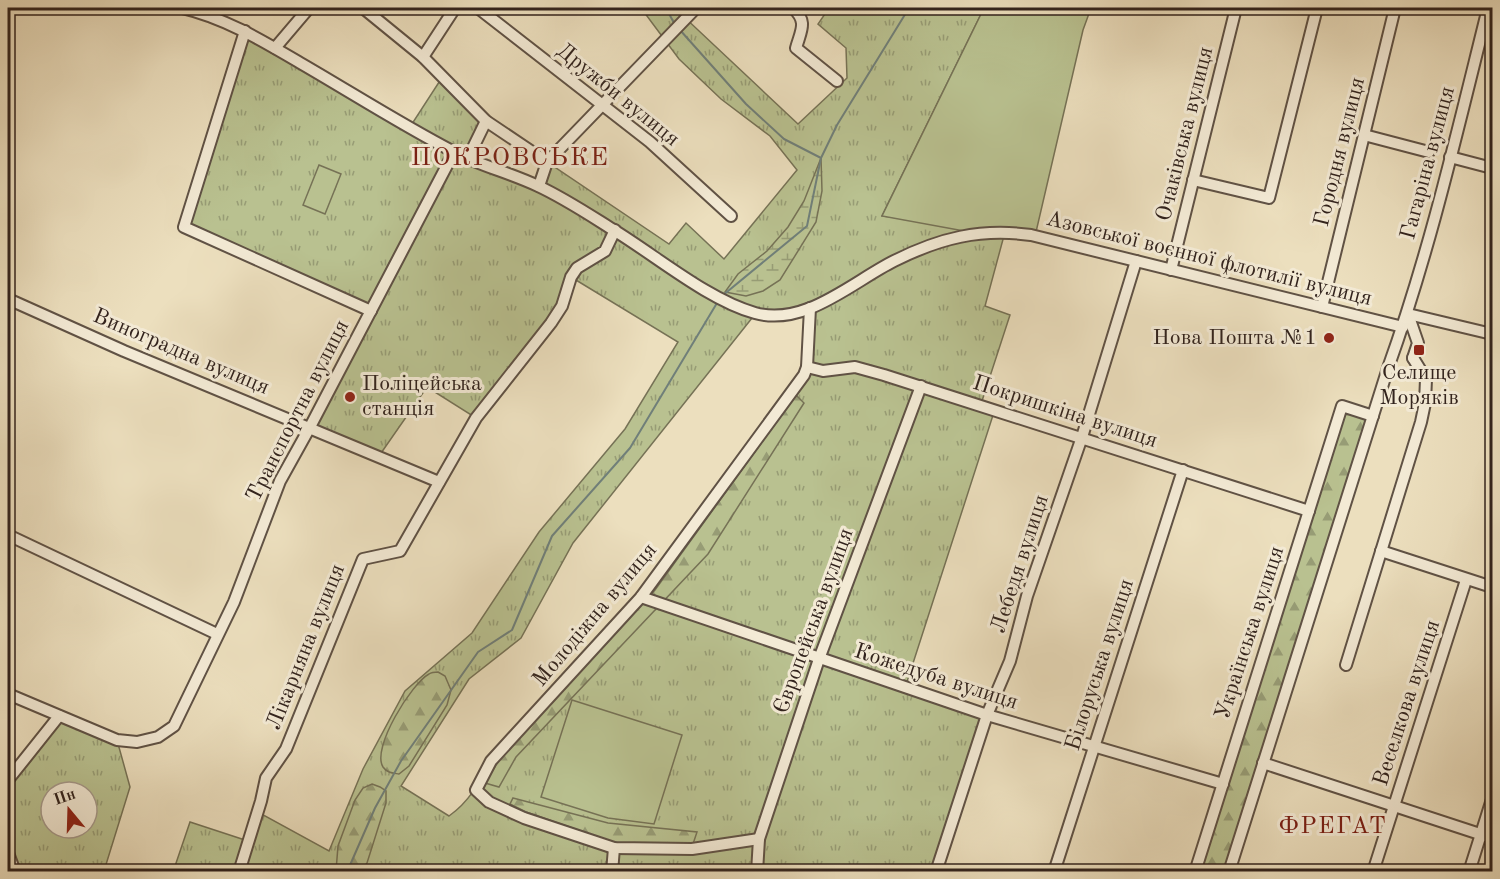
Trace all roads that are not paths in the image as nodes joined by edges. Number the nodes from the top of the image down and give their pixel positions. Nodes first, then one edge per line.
1 (182, 8) edge
2 (309, 8) edge
3 (363, 8) edge
4 (455, 8) edge
5 (478, 8) edge
6 (696, 8) edge
7 (793, 8) edge
8 (1236, 8) edge
9 (1317, 8) edge
10 (1395, 8) edge
11 (1488, 8) edge
12 (245, 31) junction
13 (275, 48) junction
14 (423, 57) junction
15 (837, 81) dead end
16 (602, 106) junction
17 (486, 121) junction
18 (1364, 135) junction
19 (454, 152) junction
20 (1430, 152) dead end
21 (1450, 157) junction
22 (468, 158) junction
23 (547, 162) junction
24 (1492, 168) edge
25 (1193, 180) junction
26 (539, 186) junction
27 (731, 216) dead end
28 (615, 230) junction
29 (1136, 263) junction
30 (1171, 270) junction
31 (8, 298) edge
32 (1322, 307) junction
33 (810, 308) junction
34 (371, 311) junction
35 (1408, 314) junction
36 (1403, 327) junction
37 (1492, 334) edge
38 (1394, 352) junction
39 (1413, 358) junction
40 (807, 367) junction
41 (921, 386) junction
42 (1373, 416) junction
43 (310, 427) junction
44 (1082, 437) junction
45 (1183, 470) junction
46 (439, 482) junction
47 (1309, 511) junction
48 (8, 535) edge
49 (1381, 551) junction
50 (1466, 580) dead end
51 (1492, 587) edge
52 (641, 597) junction
53 (217, 634) junction
54 (819, 659) junction
55 (1346, 665) dead end
56 (8, 694) edge
57 (987, 715) junction
58 (59, 716) junction
59 (1094, 746) junction
60 (1263, 763) junction
61 (8, 780) edge
62 (1222, 784) junction
63 (1492, 799) edge
64 (1394, 806) junction
65 (1481, 834) junction
66 (1492, 838) edge
67 (759, 839) junction
68 (614, 848) junction
69 (8, 853) edge
70 (15, 872) edge
71 (239, 872) edge
72 (612, 872) edge
73 (757, 872) edge
74 (936, 872) edge
75 (1054, 872) edge
76 (1195, 872) edge
77 (1229, 872) edge
78 (1373, 872) edge
79 (1469, 872) edge

1 - 12 street, Азовської воєнної флотилії вулиця
2 - 13 street
3 - 14 street
4 - 14 street
5 - 16 street, Дружби вулиця
6 - 16 street
7 - 15 street
8 - 25 street, Очаківська вулиця
9 - 25 street
10 - 18 street, Городня вулиця
11 - 21 street, Гагаріна вулиця
12 - 13 street, Азовської воєнної флотилії вулиця
12 - 34 street
13 - 19 street, Азовської воєнної флотилії вулиця
14 - 17 street
16 - 23 street
16 - 27 street, Дружби вулиця
17 - 22 street
17 - 23 street
18 - 20 street
18 - 32 street, Городня вулиця
19 - 22 street, Азовської воєнної флотилії вулиця
19 - 34 street, Транспортна вулиця
21 - 24 street
21 - 35 street, Гагаріна вулиця
22 - 26 street, Азовської воєнної флотилії вулиця
23 - 26 street
25 - 30 street, Очаківська вулиця
26 - 28 street, Азовської воєнної флотилії вулиця
28 - 33 street, Азовської воєнної флотилії вулиця
28 - 46 street, Лікарняна вулиця
29 - 30 street, Азовської воєнної флотилії вулиця
29 - 33 street, Азовської воєнної флотилії вулиця
29 - 44 street, Лебедя вулиця
30 - 32 street, Азовської воєнної флотилії вулиця
31 - 43 street, Виноградна вулиця
32 - 36 street, Азовської воєнної флотилії вулиця
33 - 40 street, Молодіжна вулиця
34 - 43 street, Транспортна вулиця
35 - 36 street, Гагаріна вулиця
35 - 37 street
35 - 39 street
36 - 38 street, Гагаріна вулиця
38 - 39 street
38 - 42 street, Гагаріна вулиця
39 - 49 street
40 - 41 street, Покришкіна вулиця
40 - 52 street, Молодіжна вулиця
41 - 44 street, Покришкіна вулиця
41 - 54 street, Європейська вулиця
42 - 47 street, Українська вулиця
42 - 60 street, Гагаріна вулиця
43 - 46 street, Виноградна вулиця
43 - 53 street, Транспортна вулиця
44 - 45 street, Покришкіна вулиця
44 - 57 street, Лебедя вулиця
45 - 47 street, Покришкіна вулиця
45 - 59 street, Білоруська вулиця
46 - 71 street, Лікарняна вулиця
47 - 62 street, Українська вулиця
48 - 53 street
49 - 51 street
49 - 55 street
50 - 64 street, Веселкова вулиця
52 - 54 street, Кожедуба вулиця
52 - 68 street, Молодіжна вулиця
53 - 58 street, Транспортна вулиця
54 - 57 street, Кожедуба вулиця
54 - 67 street, Європейська вулиця
56 - 58 street
57 - 59 street, Кожедуба вулиця
57 - 74 street, Лебедя вулиця
58 - 61 street
59 - 62 street, Кожедуба вулиця
59 - 75 street, Білоруська вулиця
60 - 64 street
60 - 77 street, Гагаріна вулиця
62 - 76 street, Українська вулиця
63 - 65 street
64 - 65 street
64 - 78 street, Веселкова вулиця
65 - 66 street
65 - 79 street
67 - 68 street
67 - 73 street, Європейська вулиця
68 - 72 street
69 - 70 street

